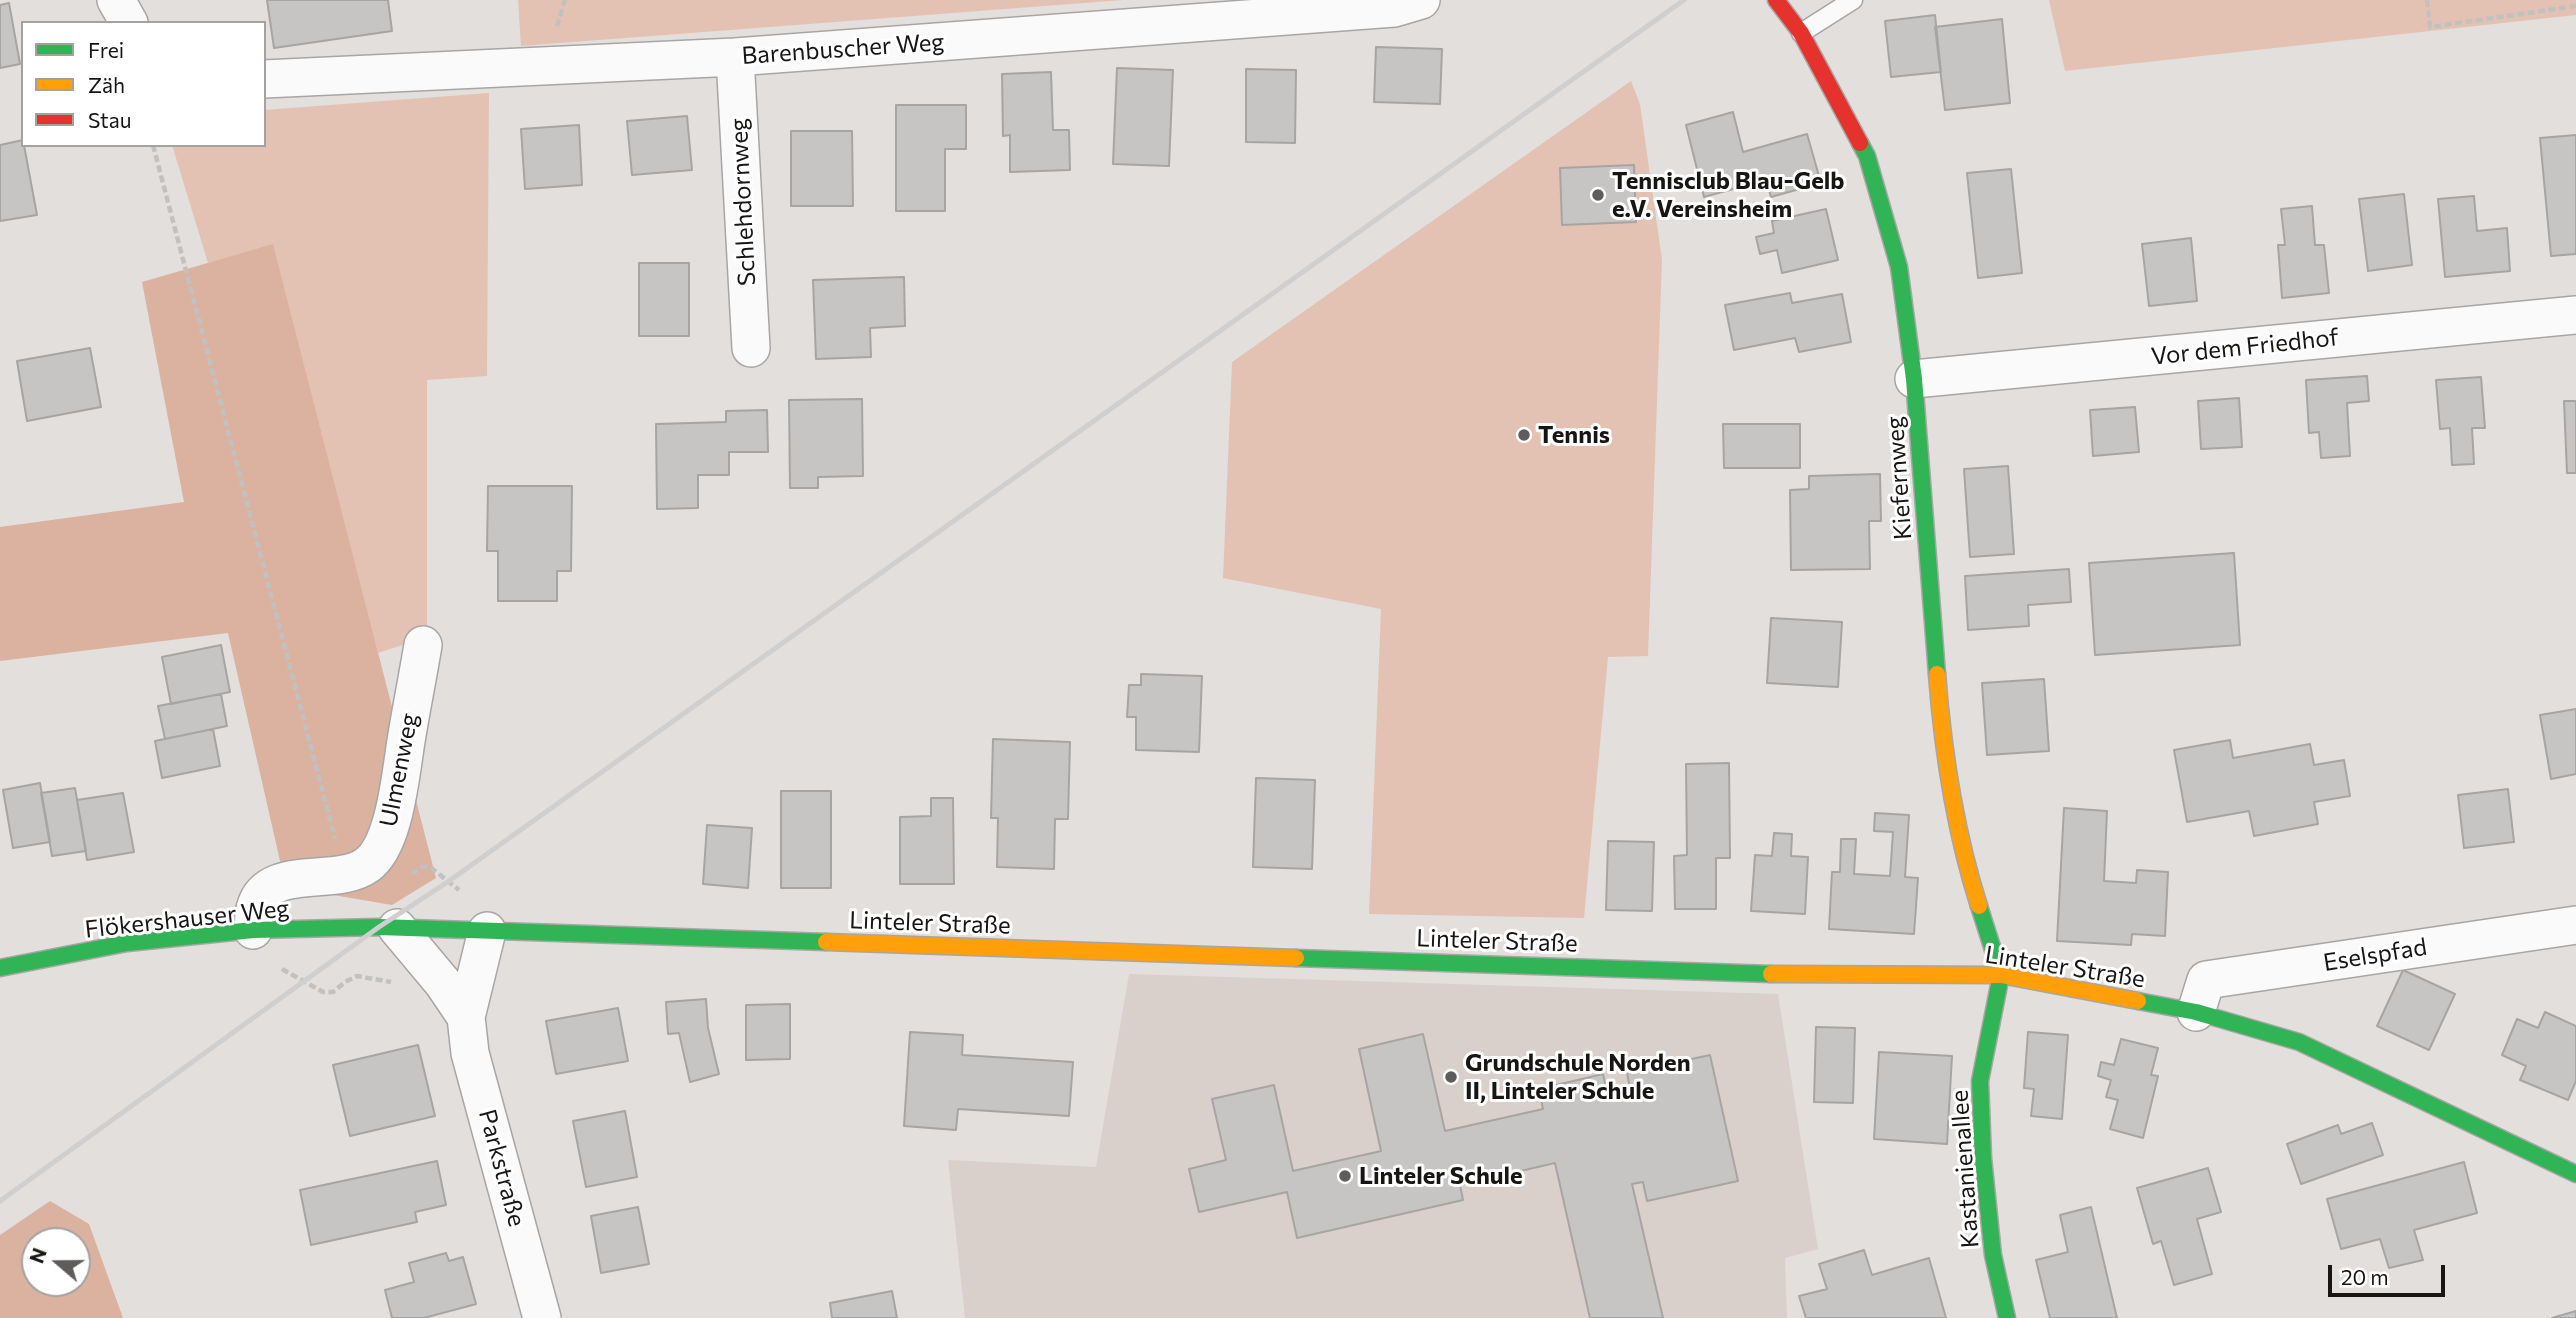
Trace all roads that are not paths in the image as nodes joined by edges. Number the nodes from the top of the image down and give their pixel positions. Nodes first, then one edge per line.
1 (116, 0) edge
2 (1420, 0) edge
3 (1776, 0) edge
4 (1853, 0) edge
5 (129, 21) edge
6 (1801, 33) junction
7 (735, 57) junction
8 (266, 79) edge
9 (2576, 315) edge
10 (751, 348) dead end
11 (1914, 379) junction
12 (423, 645) dead end
13 (2576, 925) edge
14 (388, 928) junction
15 (253, 930) junction
16 (487, 931) junction
17 (0, 968) edge
18 (2001, 975) junction
19 (2196, 1012) junction
20 (466, 1017) junction
21 (2576, 1174) edge
22 (542, 1318) edge
23 (2007, 1318) edge

1 - 5 street
2 - 7 street, Barenbuscher Weg
3 - 6 street, Kiefernweg
4 - 6 lane
6 - 11 street, Kiefernweg
7 - 8 street, Barenbuscher Weg
7 - 10 street, Schlehdornweg
9 - 11 street, Vor dem Friedhof
11 - 18 street, Kiefernweg
12 - 15 street, Ulmenweg
13 - 19 street, Eselspfad
14 - 15 street, Flökershauser Weg
14 - 16 street, Linteler Straße
14 - 20 street, Parkstraße
15 - 17 street, Flökershauser Weg
16 - 18 street, Linteler Straße
16 - 20 street, Parkstraße
18 - 19 street, Linteler Straße
18 - 23 street, Kastanienallee
19 - 21 street, Linteler Straße
20 - 22 street, Parkstraße

